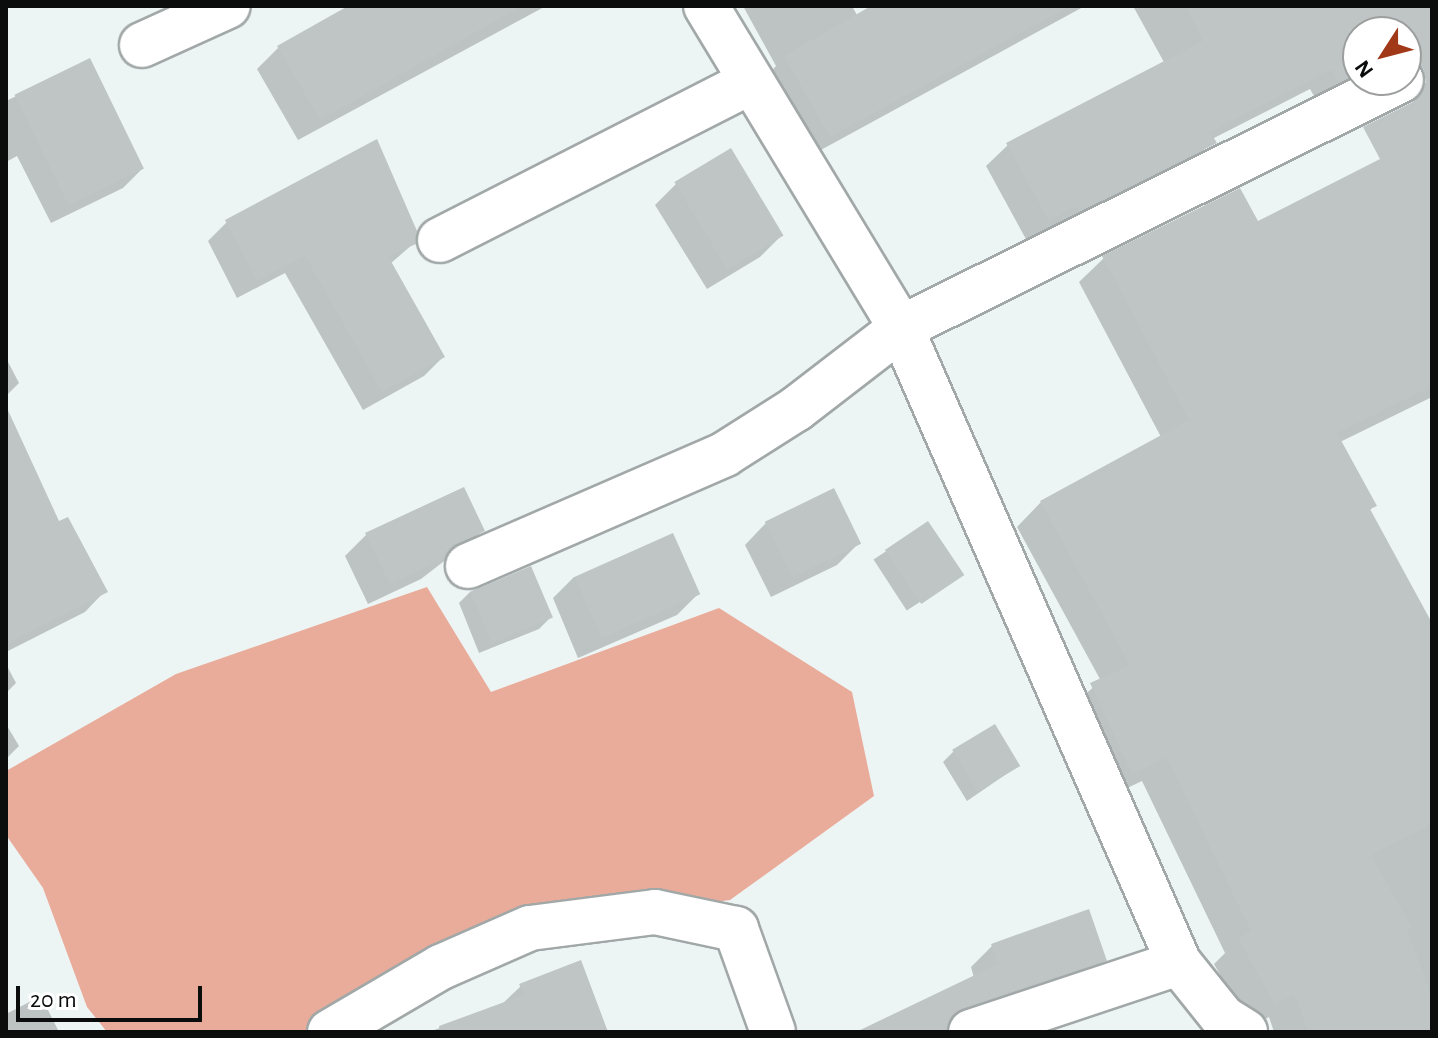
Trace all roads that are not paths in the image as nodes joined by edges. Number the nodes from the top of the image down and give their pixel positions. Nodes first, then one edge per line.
1 (228, 6) edge
2 (717, 10) edge
3 (142, 45) dead end
4 (750, 82) junction
5 (1370, 96) edge
6 (440, 240) dead end
7 (901, 328) junction
8 (468, 566) dead end
9 (1179, 963) junction
10 (330, 1032) edge
11 (773, 1032) edge
12 (971, 1032) edge
13 (1245, 1032) edge

1 - 3 street
2 - 4 street
4 - 6 street
4 - 7 street
5 - 7 street
7 - 8 street
7 - 9 street
9 - 12 street
9 - 13 street
10 - 11 street

